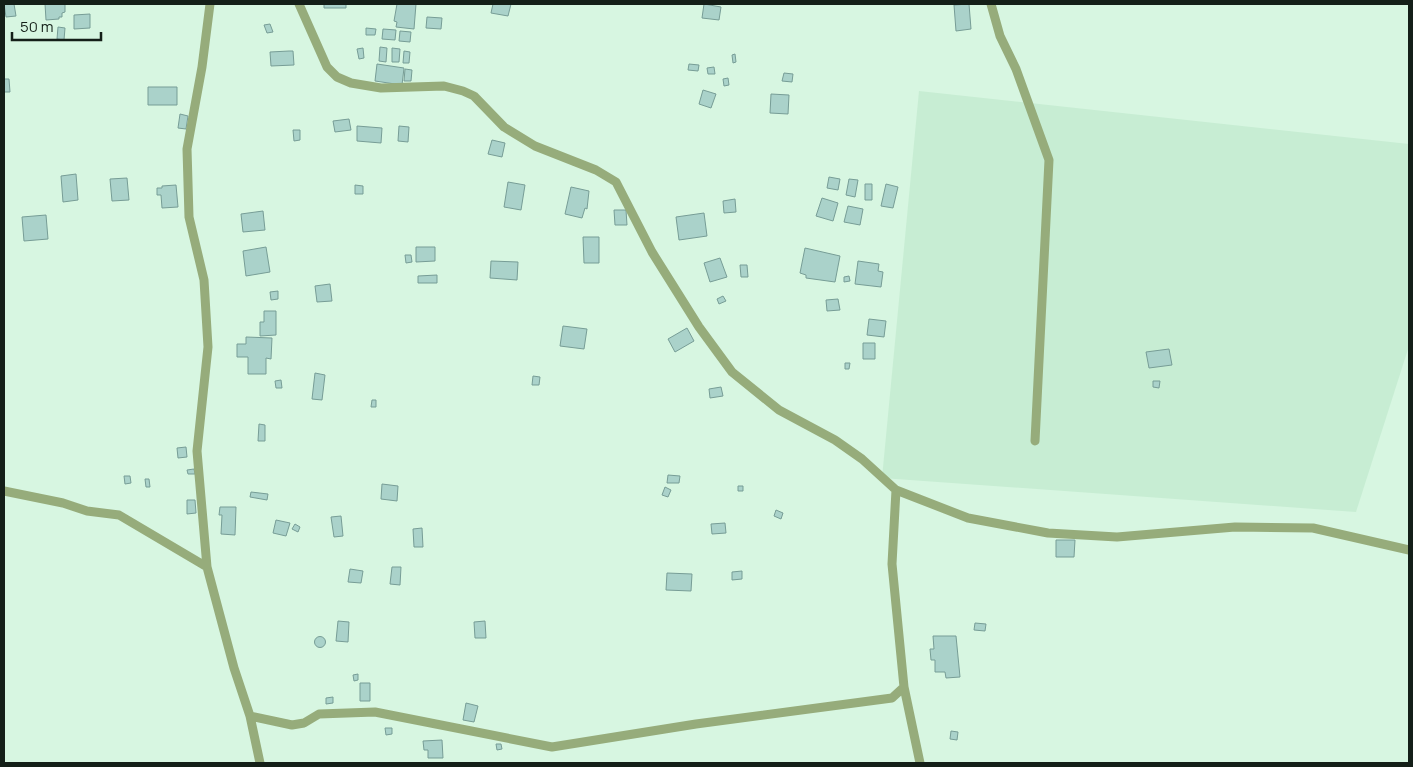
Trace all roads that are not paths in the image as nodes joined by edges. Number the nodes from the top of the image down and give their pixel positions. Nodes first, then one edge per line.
1 (210, 4) edge
2 (299, 4) edge
3 (991, 4) edge
4 (1035, 441) dead end
5 (896, 490) junction
6 (4, 492) edge
7 (1409, 550) edge
8 (208, 567) junction
9 (904, 687) junction
10 (250, 716) junction
11 (260, 763) edge
12 (920, 763) edge

1 - 8 street
2 - 5 street
3 - 4 street
5 - 7 street
5 - 9 street
6 - 8 street
8 - 10 street
9 - 10 street
9 - 12 street
10 - 11 street

